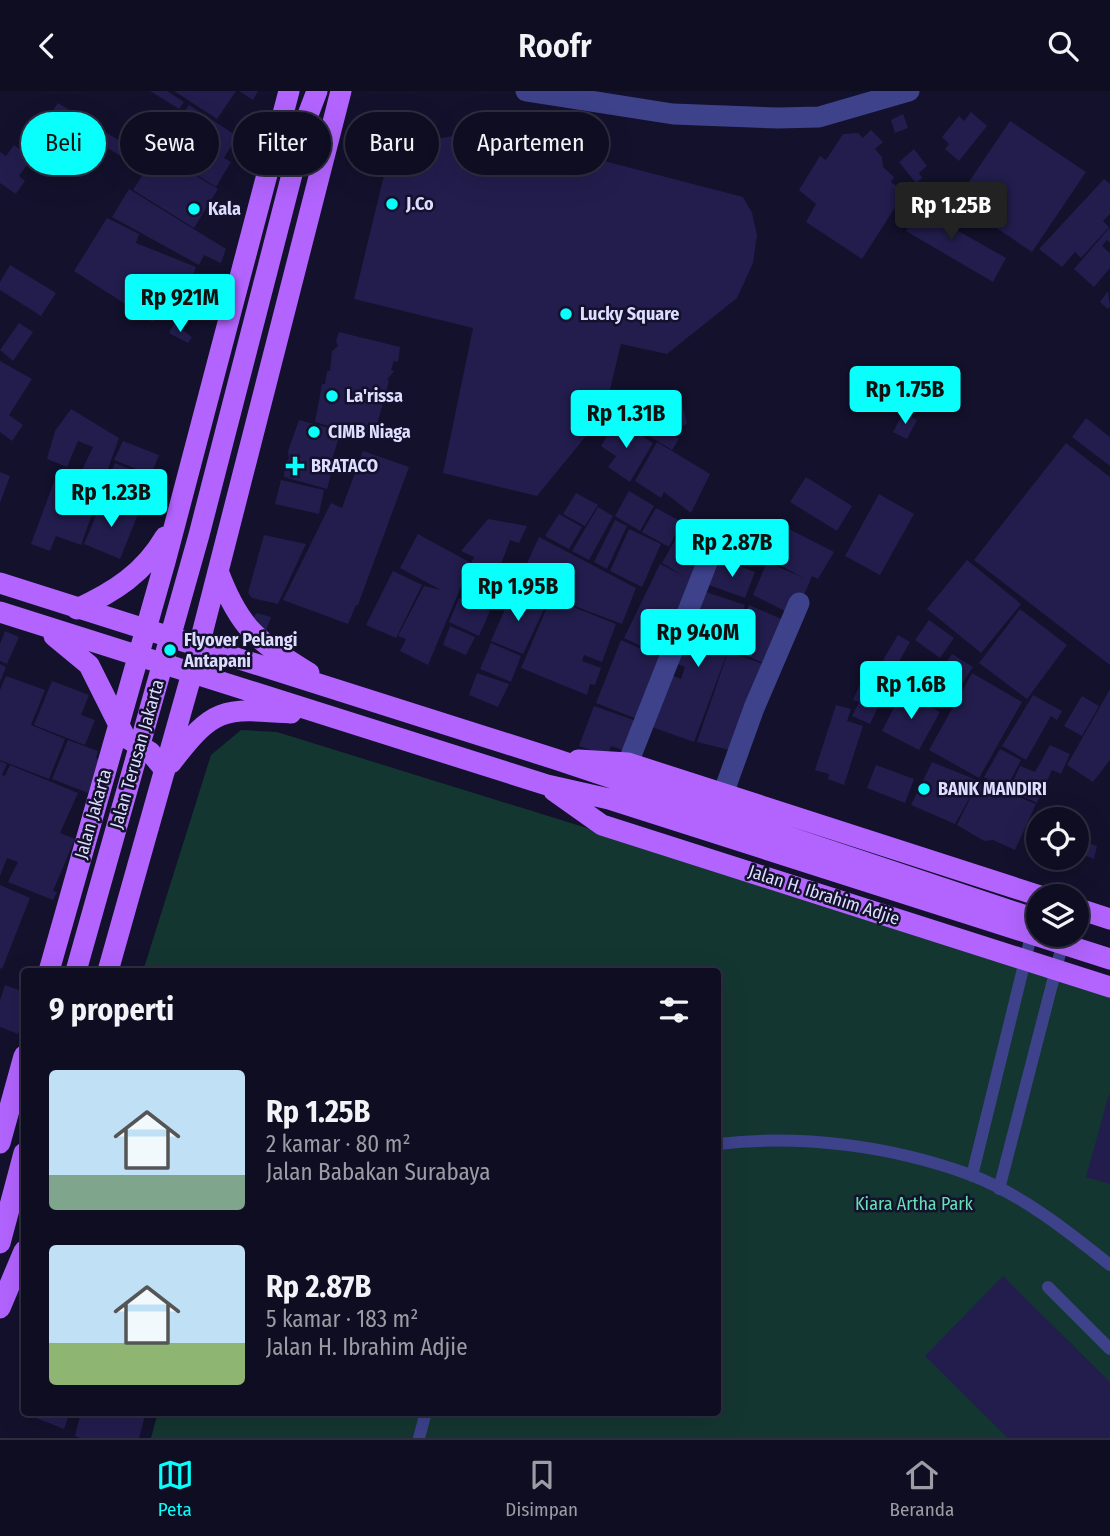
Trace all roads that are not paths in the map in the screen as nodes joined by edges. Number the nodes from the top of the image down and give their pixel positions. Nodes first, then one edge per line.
1 (289, 91) edge
2 (314, 91) edge
3 (341, 91) edge
4 (526, 91) edge
5 (909, 91) edge
6 (177, 518) junction
7 (720, 530) dead end
8 (165, 562) junction
9 (216, 581) junction
10 (0, 583) edge
11 (799, 603) dead end
12 (77, 609) junction
13 (0, 612) edge
14 (35, 624) junction
15 (144, 630) junction
16 (198, 646) junction
17 (136, 656) junction
18 (192, 673) junction
19 (335, 689) junction
20 (328, 716) junction
21 (118, 725) junction
22 (555, 759) junction
23 (628, 763) junction
24 (165, 770) junction
25 (547, 785) junction
26 (723, 794) junction
27 (1026, 891) edge
28 (1089, 912) edge
29 (1110, 919) edge
30 (1026, 921) edge
31 (1026, 921) edge
32 (1089, 940) edge
33 (1110, 944) edge
34 (1027, 947) edge
35 (1064, 947) edge
36 (1087, 947) edge
37 (1023, 958) junction
38 (1110, 959) edge
39 (50, 968) edge
40 (77, 968) edge
41 (109, 968) edge
42 (1054, 969) junction
43 (1110, 987) edge
44 (21, 1067) edge
45 (0, 1143) edge
46 (721, 1145) edge
47 (21, 1164) edge
48 (972, 1175) junction
49 (999, 1189) junction
50 (0, 1243) edge
51 (21, 1258) edge
52 (1110, 1265) edge
53 (1048, 1287) dead end
54 (0, 1308) edge
55 (1110, 1349) edge
56 (425, 1416) edge
57 (419, 1438) edge

1 - 6 main road, Jalan Terusan Jakarta
2 - 40 main road, Jalan Terusan Jakarta, bridge
3 - 9 main road, Jalan Terusan Jakarta
4 - 5 street
6 - 8 main road, Jalan Terusan Jakarta
6 - 12 main road
7 - 23 street
8 - 9 main road
8 - 15 main road, Jalan Terusan Jakarta
9 - 16 main road, Jalan Terusan Jakarta
9 - 19 main road
10 - 12 main road, Jalan H. Ibrahim Adjie
11 - 26 street
12 - 15 main road, Jalan H. Ibrahim Adjie
13 - 14 main road, Jalan H. Ibrahim Adjie
14 - 17 main road, Jalan H. Ibrahim Adjie
14 - 21 main road
15 - 16 main road, Jalan H. Ibrahim Adjie
15 - 17 main road, Jalan Terusan Jakarta
16 - 18 main road, Jalan Terusan Jakarta
16 - 19 main road, Jalan H. Ibrahim Adjie
17 - 18 main road, Jalan H. Ibrahim Adjie
17 - 21 main road, Jalan Jakarta
18 - 20 main road, Jalan H. Ibrahim Adjie
18 - 24 main road
19 - 22 main road, Jalan H. Ibrahim Adjie
20 - 24 main road
20 - 25 main road, Jalan H. Ibrahim Adjie
21 - 24 main road
21 - 39 main road, Jalan Jakarta
22 - 23 main road, Jalan H. Ibrahim Adjie
22 - 30 main road, Jalan H. Ibrahim Adjie
23 - 26 main road, Jalan H. Ibrahim Adjie
24 - 41 main road
25 - 31 main road, Jalan H. Ibrahim Adjie
25 - 37 main road, Jalan H. Ibrahim Adjie
26 - 27 main road, Jalan H. Ibrahim Adjie
28 - 29 main road
32 - 33 main road, Jalan H. Ibrahim Adjie
34 - 37 lane
35 - 42 lane
36 - 38 main road, Jalan H. Ibrahim Adjie
37 - 42 main road, Jalan H. Ibrahim Adjie
37 - 48 lane
42 - 43 main road, Jalan H. Ibrahim Adjie
42 - 49 lane
44 - 45 main road
46 - 48 lane
47 - 50 main road
48 - 49 lane
49 - 52 lane
51 - 54 main road
53 - 55 lane
56 - 57 lane

